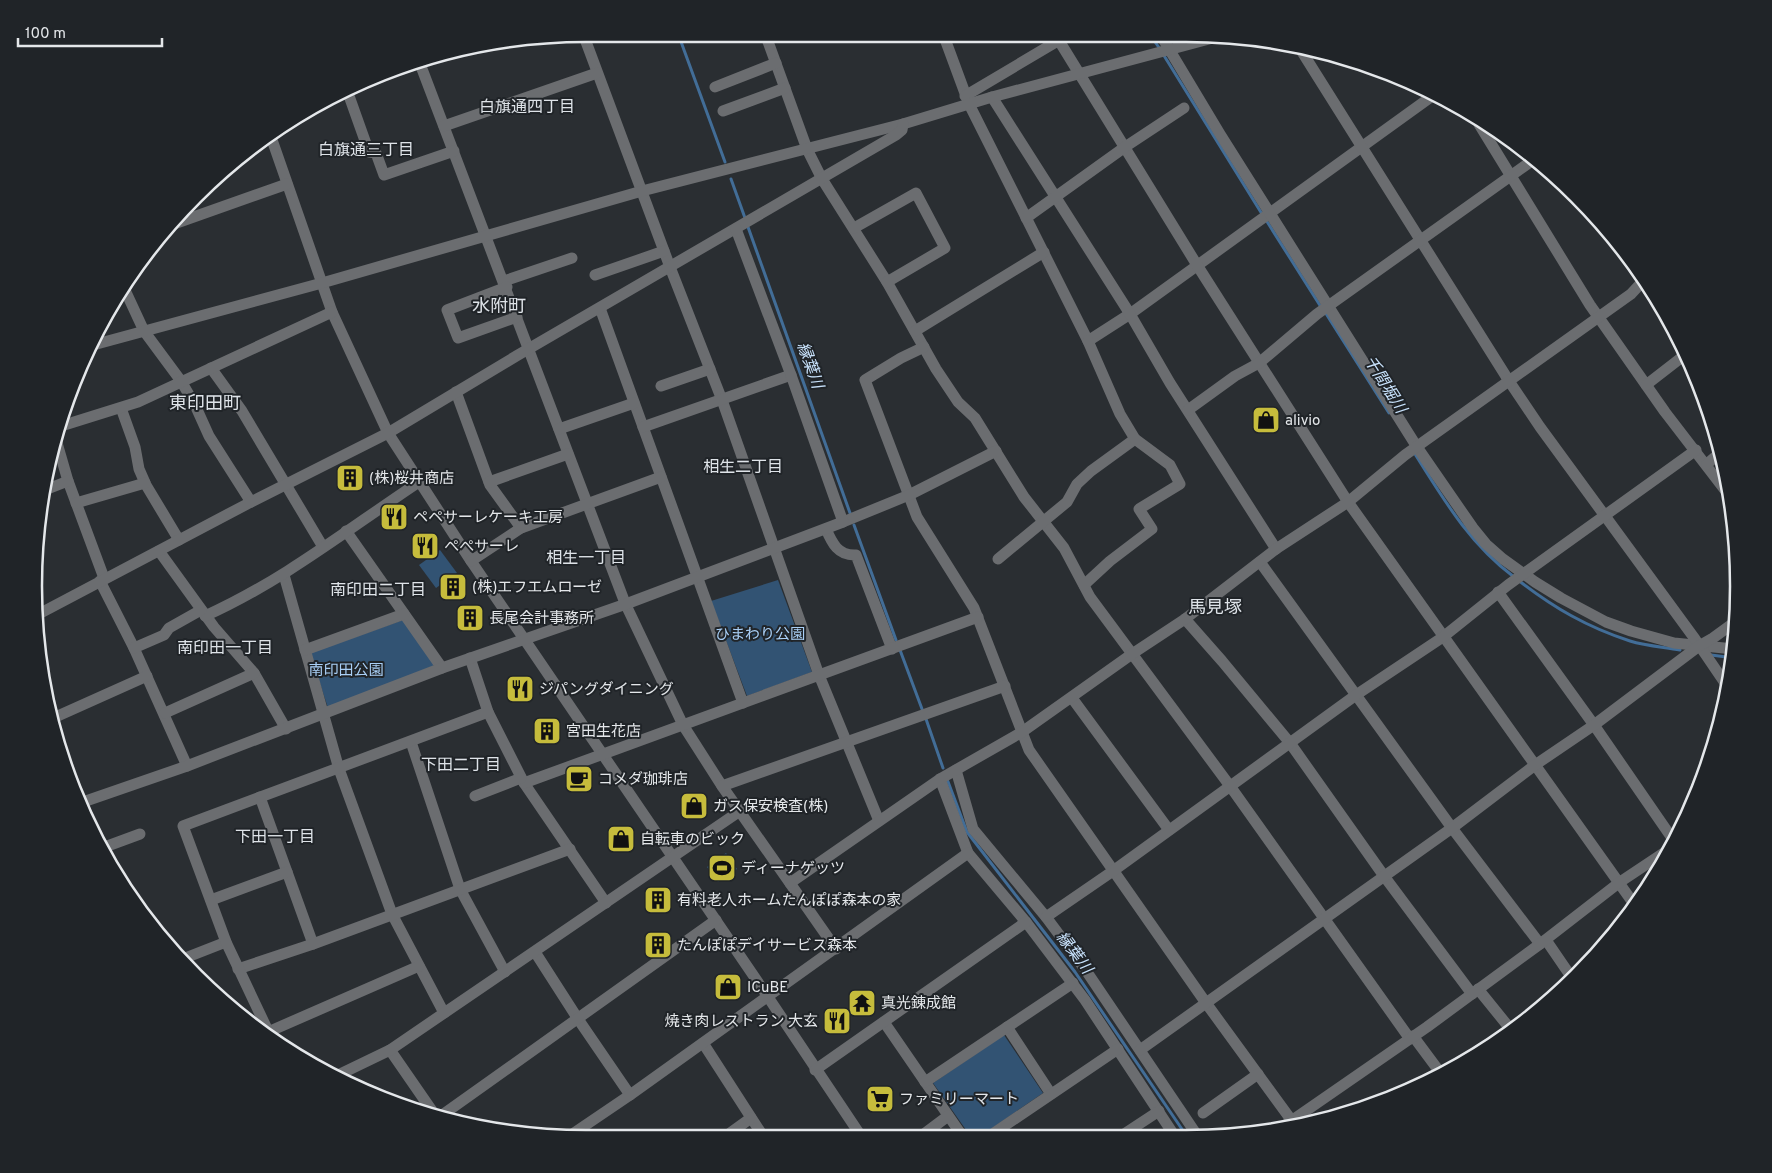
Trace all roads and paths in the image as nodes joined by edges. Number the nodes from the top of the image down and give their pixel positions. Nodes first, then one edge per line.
1 (585, 42) edge
2 (768, 42) edge
3 (946, 42) edge
4 (1054, 42) edge
5 (1061, 42) edge
6 (1163, 42) edge
7 (1194, 42) edge
8 (1164, 51) junction
9 (1305, 56) edge
10 (776, 63) junction
11 (422, 68) edge
12 (597, 73) junction
13 (1079, 74) junction
14 (715, 87) dead end
15 (785, 88) junction
16 (350, 97) edge
17 (992, 97) junction
18 (967, 100) junction
19 (1427, 100) edge
20 (1184, 108) dead end
21 (723, 111) dead end
22 (903, 124) junction
23 (444, 126) junction
24 (1483, 131) edge
25 (273, 142) edge
26 (1125, 147) junction
27 (1362, 147) junction
28 (807, 149) junction
29 (454, 151) junction
30 (1528, 164) edge
31 (1511, 176) junction
32 (822, 178) junction
33 (287, 184) junction
34 (642, 191) junction
35 (1056, 197) junction
36 (1265, 215) junction
37 (1026, 218) junction
38 (184, 220) edge
39 (854, 228) junction
40 (736, 229) junction
41 (486, 236) junction
42 (1420, 242) junction
43 (664, 251) junction
44 (1044, 252) junction
45 (572, 258) dead end
46 (1197, 265) junction
47 (670, 267) junction
48 (595, 275) dead end
49 (887, 282) junction
50 (322, 283) junction
51 (505, 284) junction
52 (1639, 285) edge
53 (127, 295) edge
54 (600, 308) junction
55 (1324, 309) junction
56 (332, 312) junction
57 (1130, 314) junction
58 (517, 317) junction
59 (1599, 318) junction
60 (144, 331) junction
61 (915, 331) junction
62 (1088, 342) junction
63 (101, 343) edge
64 (924, 347) junction
65 (529, 349) junction
66 (1679, 359) edge
67 (1259, 363) junction
68 (211, 368) junction
69 (710, 369) junction
70 (791, 375) junction
71 (181, 381) junction
72 (1509, 381) junction
73 (1646, 385) junction
74 (662, 386) dead end
75 (456, 392) junction
76 (722, 400) junction
77 (634, 403) junction
78 (122, 408) junction
79 (1188, 410) junction
80 (67, 424) edge
81 (643, 427) junction
82 (559, 429) junction
83 (388, 433) junction
84 (1136, 439) junction
85 (1412, 450) junction
86 (1696, 450) junction
87 (996, 451) junction
88 (60, 452) edge
89 (568, 454) junction
90 (1714, 458) edge
91 (1707, 464) junction
92 (661, 477) junction
93 (68, 481) junction
94 (419, 482) junction
95 (489, 482) junction
96 (1719, 482) edge
97 (145, 483) junction
98 (285, 485) junction
99 (52, 487) edge
100 (909, 495) junction
101 (251, 502) junction
102 (1348, 502) junction
103 (76, 503) junction
104 (587, 504) junction
105 (1606, 515) junction
106 (843, 522) junction
107 (1043, 523) junction
108 (521, 528) junction
109 (826, 529) junction
110 (346, 531) junction
111 (179, 540) junction
112 (324, 548) junction
113 (774, 548) junction
114 (1276, 549) junction
115 (159, 551) junction
116 (998, 559) dead end
117 (471, 561) junction
118 (1260, 562) junction
119 (284, 575) junction
120 (1522, 575) junction
121 (697, 576) junction
122 (102, 580) junction
123 (1084, 585) junction
124 (1503, 589) junction
125 (626, 604) junction
126 (43, 611) edge
127 (203, 613) junction
128 (404, 614) junction
129 (978, 618) junction
130 (1185, 619) junction
131 (1728, 627) edge
132 (1443, 637) junction
133 (524, 639) junction
134 (1699, 646) junction
135 (134, 648) junction
136 (1726, 648) edge
137 (892, 649) junction
138 (305, 650) junction
139 (1132, 654) junction
140 (470, 658) junction
141 (442, 668) junction
142 (254, 673) junction
143 (819, 675) junction
144 (147, 676) junction
145 (1722, 678) edge
146 (1005, 686) junction
147 (1356, 695) junction
148 (1072, 698) junction
149 (743, 703) junction
150 (488, 712) junction
151 (164, 713) junction
152 (324, 714) junction
153 (58, 716) edge
154 (683, 725) junction
155 (1594, 725) junction
156 (286, 729) junction
157 (1022, 732) junction
158 (848, 741) junction
159 (411, 742) junction
160 (1290, 743) junction
161 (603, 754) junction
162 (1536, 765) junction
163 (188, 766) junction
164 (339, 769) junction
165 (956, 770) junction
166 (940, 779) junction
167 (523, 780) junction
168 (722, 786) junction
169 (1230, 786) junction
170 (475, 796) dead end
171 (260, 797) junction
172 (87, 801) edge
173 (740, 812) junction
174 (879, 821) junction
175 (1452, 828) junction
176 (1168, 830) junction
177 (140, 834) dead end
178 (1669, 834) edge
179 (109, 846) edge
180 (570, 849) junction
181 (968, 853) junction
182 (672, 857) junction
183 (1658, 857) edge
184 (1113, 871) junction
185 (288, 872) junction
186 (1384, 876) junction
187 (1620, 882) junction
188 (790, 883) junction
189 (460, 889) junction
190 (1631, 899) edge
191 (211, 900) junction
192 (606, 903) junction
193 (392, 914) junction
194 (1046, 917) junction
195 (1324, 918) junction
196 (716, 920) junction
197 (1026, 922) junction
198 (226, 942) junction
199 (1543, 942) junction
200 (313, 944) junction
201 (836, 948) junction
202 (535, 952) junction
203 (188, 957) edge
204 (419, 966) junction
205 (238, 969) junction
206 (505, 972) junction
207 (1568, 973) edge
208 (1073, 984) junction
209 (1475, 992) junction
210 (768, 997) junction
211 (1206, 1003) junction
212 (444, 1012) junction
213 (578, 1020) junction
214 (884, 1022) junction
215 (1507, 1025) edge
216 (265, 1026) edge
217 (1007, 1027) junction
218 (273, 1031) edge
219 (1411, 1038) junction
220 (703, 1043) junction
221 (1118, 1049) junction
222 (390, 1050) junction
223 (1140, 1050) junction
224 (1437, 1069) edge
225 (815, 1070) junction
226 (343, 1073) edge
227 (1258, 1074) junction
228 (925, 1082) junction
229 (1051, 1094) junction
230 (630, 1095) junction
231 (429, 1107) edge
232 (1159, 1111) junction
233 (446, 1112) edge
234 (1203, 1113) dead end
235 (948, 1116) junction
236 (752, 1118) junction
237 (1294, 1119) edge
238 (1291, 1120) edge
239 (580, 1130) edge
240 (735, 1130) edge
241 (759, 1130) edge
242 (857, 1130) edge
243 (928, 1130) edge
244 (958, 1130) edge
245 (998, 1130) edge
246 (1130, 1130) edge
247 (1171, 1130) edge
248 (1194, 1130) edge

1 - 12 street
2 - 10 street
3 - 18 street
4 - 18 street
5 - 13 street
6 - 8 street
7 - 8 street
8 - 13 street
8 - 36 street
9 - 27 street
10 - 14 street
10 - 15 street
11 - 23 street
12 - 23 street
12 - 34 street
13 - 17 street
13 - 26 street
15 - 21 street
15 - 28 street
16 - 29 street
17 - 18 street
17 - 35 street
18 - 22 street
18 - 37 street
19 - 27 street
20 - 26 street
22 - 28 street
22 - 32 street
23 - 29 street
24 - 31 street
25 - 33 street
26 - 35 street
26 - 46 street
27 - 36 street
27 - 42 street
28 - 32 street
28 - 34 street
29 - 41 street
30 - 31 street
31 - 42 street
31 - 59 street
32 - 39 street
32 - 40 street
33 - 38 street
33 - 50 street
34 - 41 street
34 - 43 street
35 - 37 street
35 - 57 street
36 - 46 street
36 - 55 street
37 - 44 street
39 - 49 street
39 - 49 street
40 - 47 street
40 - 70 street
41 - 50 street
41 - 51 street
42 - 55 street
42 - 72 street
43 - 47 street
43 - 48 street
44 - 61 street
44 - 62 street
45 - 51 street
46 - 57 street
46 - 67 street
47 - 54 street
47 - 69 street
49 - 61 street
50 - 56 street
50 - 60 street
51 - 58 street
51 - 58 street
52 - 59 street
53 - 60 street
54 - 65 street
54 - 77 street
55 - 67 street
55 - 85 street
56 - 68 street
56 - 83 street
57 - 62 street
57 - 79 street
58 - 65 street
59 - 72 street
59 - 73 street
60 - 63 street
60 - 71 street
61 - 64 street
62 - 84 street
64 - 87 street
64 - 100 street
65 - 75 street
65 - 82 street
66 - 73 street
67 - 79 street
67 - 102 street
68 - 71 street
68 - 98 street
69 - 74 street
69 - 76 street
70 - 76 street
70 - 106 street
71 - 78 street
71 - 101 street
72 - 85 street
72 - 105 street
73 - 86 street
75 - 83 street
75 - 95 street
76 - 81 street
76 - 113 street
77 - 81 street
77 - 82 street
78 - 80 street
78 - 97 street
79 - 114 street
81 - 92 street
82 - 89 street
83 - 94 street
83 - 98 street
84 - 107 street
84 - 123 street
85 - 102 street
85 - 120 street
86 - 91 street
86 - 105 street
87 - 100 street
87 - 107 street
88 - 93 street
89 - 95 street
89 - 104 street
90 - 91 street
91 - 96 street
92 - 104 street
92 - 121 street
93 - 99 street
93 - 103 street
94 - 110 street
94 - 117 street
95 - 108 street
97 - 103 street
97 - 111 street
98 - 101 street
98 - 112 street
100 - 106 street
100 - 129 street
101 - 111 street
102 - 114 street
102 - 132 street
103 - 122 street
104 - 108 street
104 - 125 street
105 - 120 street
105 - 134 street
106 - 109 street
107 - 116 street
107 - 123 street
108 - 117 street
109 - 113 street
109 - 137 street
110 - 112 street
110 - 128 street
111 - 115 street
112 - 119 street
113 - 121 street
113 - 143 street
114 - 118 street
115 - 122 street
115 - 127 street
117 - 133 street
118 - 130 street
118 - 147 street
119 - 127 street
119 - 138 street
120 - 124 street
120 - 134 street
121 - 125 street
121 - 149 street
122 - 126 street
122 - 135 street
123 - 139 street
124 - 132 street
124 - 155 street
125 - 133 street
125 - 154 street
127 - 135 street
127 - 142 street
128 - 138 street
128 - 141 street
129 - 137 street
129 - 146 street
130 - 139 street
130 - 160 street
131 - 134 street
132 - 147 street
132 - 162 street
133 - 140 street
133 - 161 street
134 - 136 street
134 - 145 street
134 - 155 street
135 - 144 street
137 - 143 street
138 - 152 street
139 - 148 street
139 - 169 street
140 - 141 street
140 - 150 street
141 - 152 street
142 - 151 street
142 - 156 street
143 - 149 street
143 - 158 street
144 - 151 street
144 - 153 street
146 - 157 street
146 - 158 street
147 - 160 street
147 - 175 street
148 - 157 street
148 - 176 street
149 - 154 street
150 - 159 street
150 - 167 street
151 - 163 street
152 - 156 street
152 - 164 street
154 - 161 street
154 - 168 street
155 - 162 street
155 - 178 street
156 - 163 street
157 - 165 street
157 - 184 street
158 - 168 street
158 - 174 street
159 - 164 street
159 - 189 street
160 - 169 street
160 - 186 street
161 - 167 street
161 - 182 street
162 - 175 street
162 - 187 street
163 - 172 street
164 - 171 street
164 - 193 street
165 - 166 street
165 - 194 street
166 - 174 street
166 - 181 street
167 - 170 street
167 - 180 street
168 - 173 street
169 - 176 street
169 - 195 street
171 - 185 street
171 - 191 street
173 - 182 street
173 - 188 street
174 - 188 street
175 - 186 street
175 - 199 street
176 - 184 street
177 - 179 street
180 - 189 street
180 - 192 street
181 - 197 street
181 - 201 street
182 - 192 street
182 - 196 street
183 - 187 street
184 - 194 street
184 - 211 street
185 - 191 street
185 - 200 street
186 - 195 street
186 - 209 street
187 - 190 street
187 - 199 street
188 - 201 street
189 - 193 street
189 - 206 street
191 - 198 street
192 - 202 street
193 - 200 street
193 - 204 street
194 - 223 street
195 - 211 street
195 - 219 street
196 - 210 street
196 - 213 street
197 - 208 street
197 - 214 street
198 - 203 street
198 - 205 street
199 - 207 street
199 - 209 street
200 - 205 street
201 - 210 street
202 - 206 street
202 - 213 street
204 - 212 street
204 - 218 street
205 - 216 street
206 - 212 street
208 - 217 street
208 - 221 street
209 - 215 street
209 - 219 street
210 - 220 street
210 - 225 street
211 - 223 street
211 - 227 street
212 - 222 street
213 - 230 street
213 - 233 street
214 - 225 street
214 - 228 street
217 - 228 street
217 - 229 street
219 - 224 street
219 - 237 street
220 - 230 street
220 - 236 street
221 - 229 street
221 - 232 street
222 - 226 street
222 - 231 street
223 - 248 street
225 - 242 street
227 - 234 street
227 - 238 street
228 - 235 street
229 - 245 street
230 - 239 street
232 - 246 street
232 - 247 street
235 - 243 street
235 - 244 street
236 - 240 street
236 - 241 street

